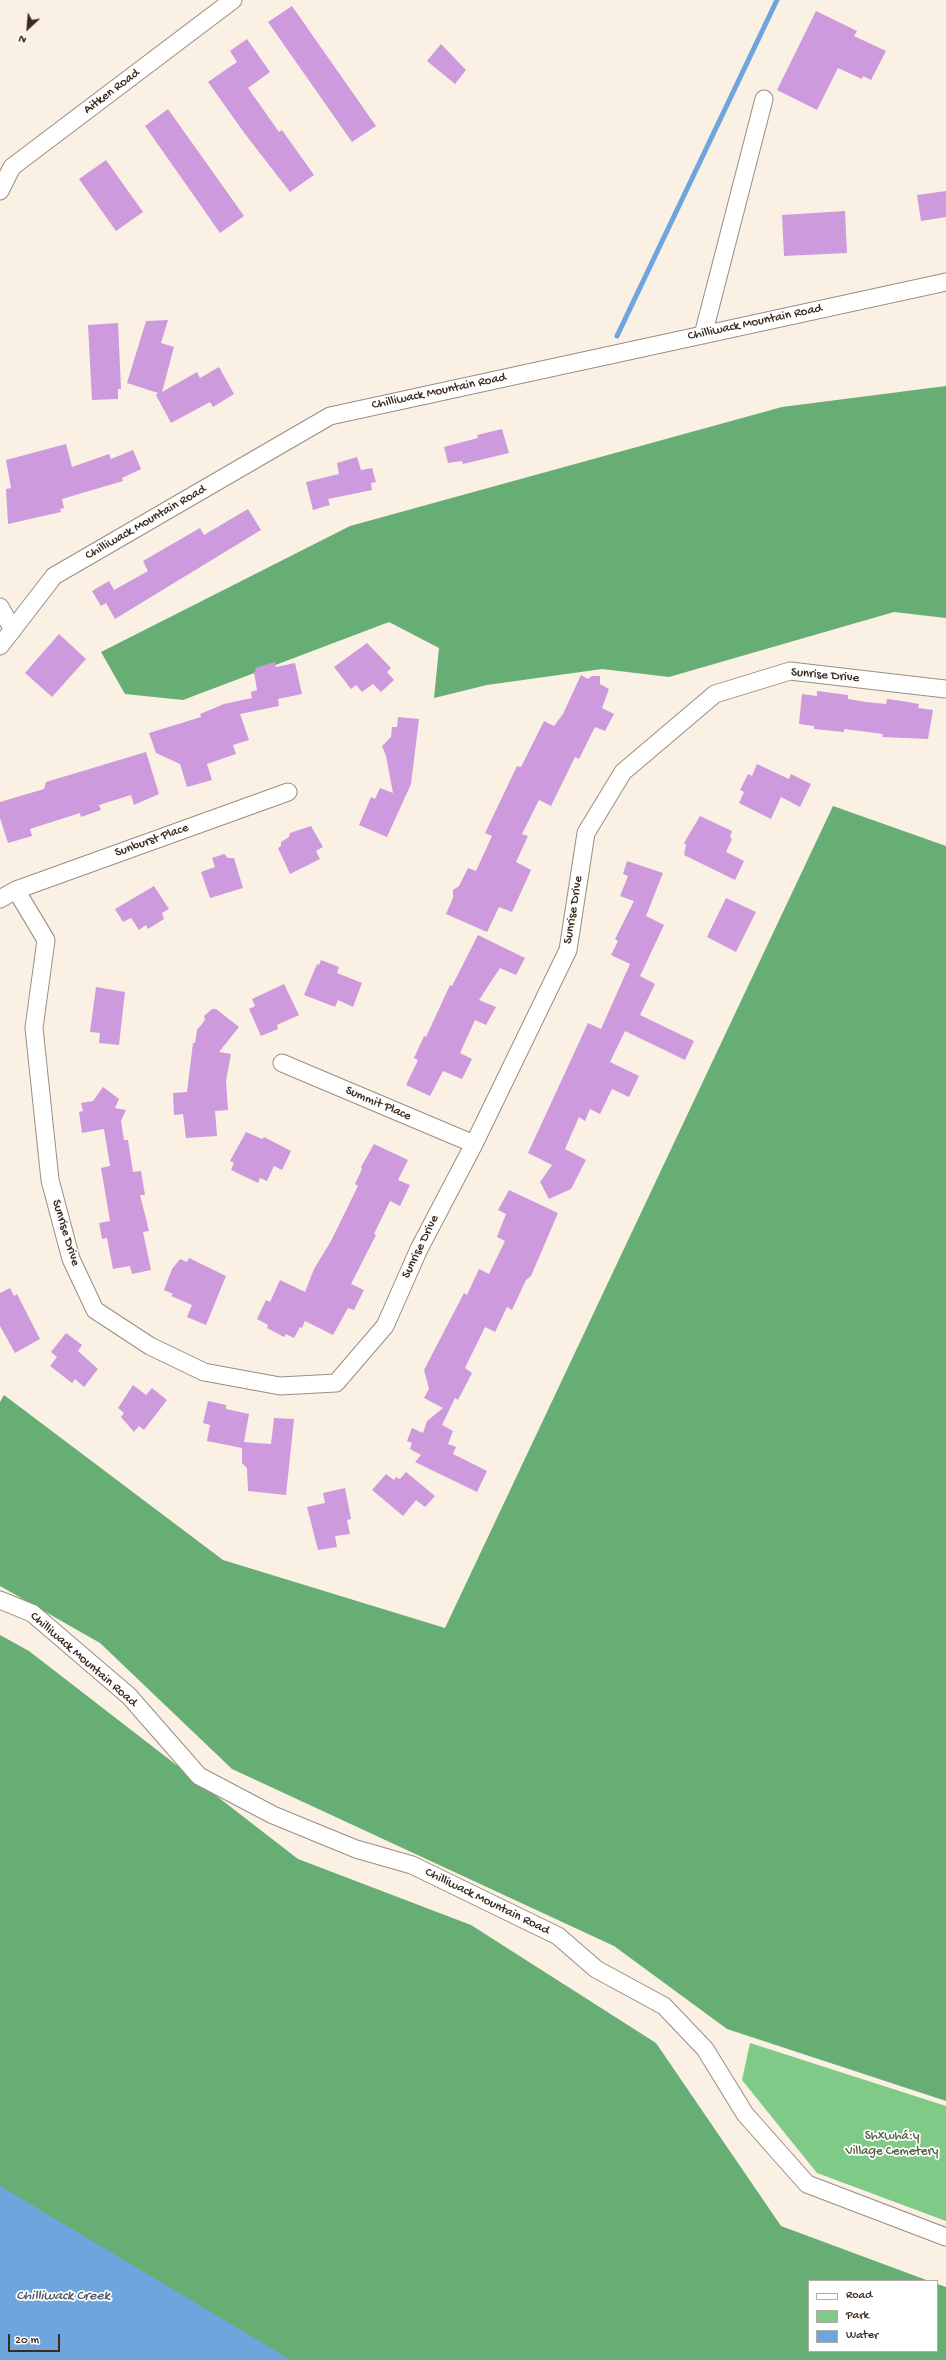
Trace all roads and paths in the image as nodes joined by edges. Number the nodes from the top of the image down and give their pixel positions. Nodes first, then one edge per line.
1 (233, 0) edge
2 (764, 99) dead end
3 (0, 191) edge
4 (946, 282) edge
5 (703, 335) junction
6 (0, 607) edge
7 (13, 630) junction
8 (0, 646) edge
9 (946, 690) edge
10 (288, 792) dead end
11 (16, 890) junction
12 (0, 899) edge
13 (282, 1063) dead end
14 (474, 1144) junction
15 (0, 1600) edge
16 (946, 2237) edge

1 - 3 street, Aitken Road
2 - 5 street
4 - 5 street, Chilliwack Mountain Road
5 - 7 street, Chilliwack Mountain Road
6 - 7 street
7 - 8 street, Chilliwack Mountain Road
9 - 14 street, Sunrise Drive
10 - 11 street, Sunburst Place
11 - 12 street
11 - 14 street, Sunrise Drive
13 - 14 street, Summit Place
15 - 16 street, Chilliwack Mountain Road

